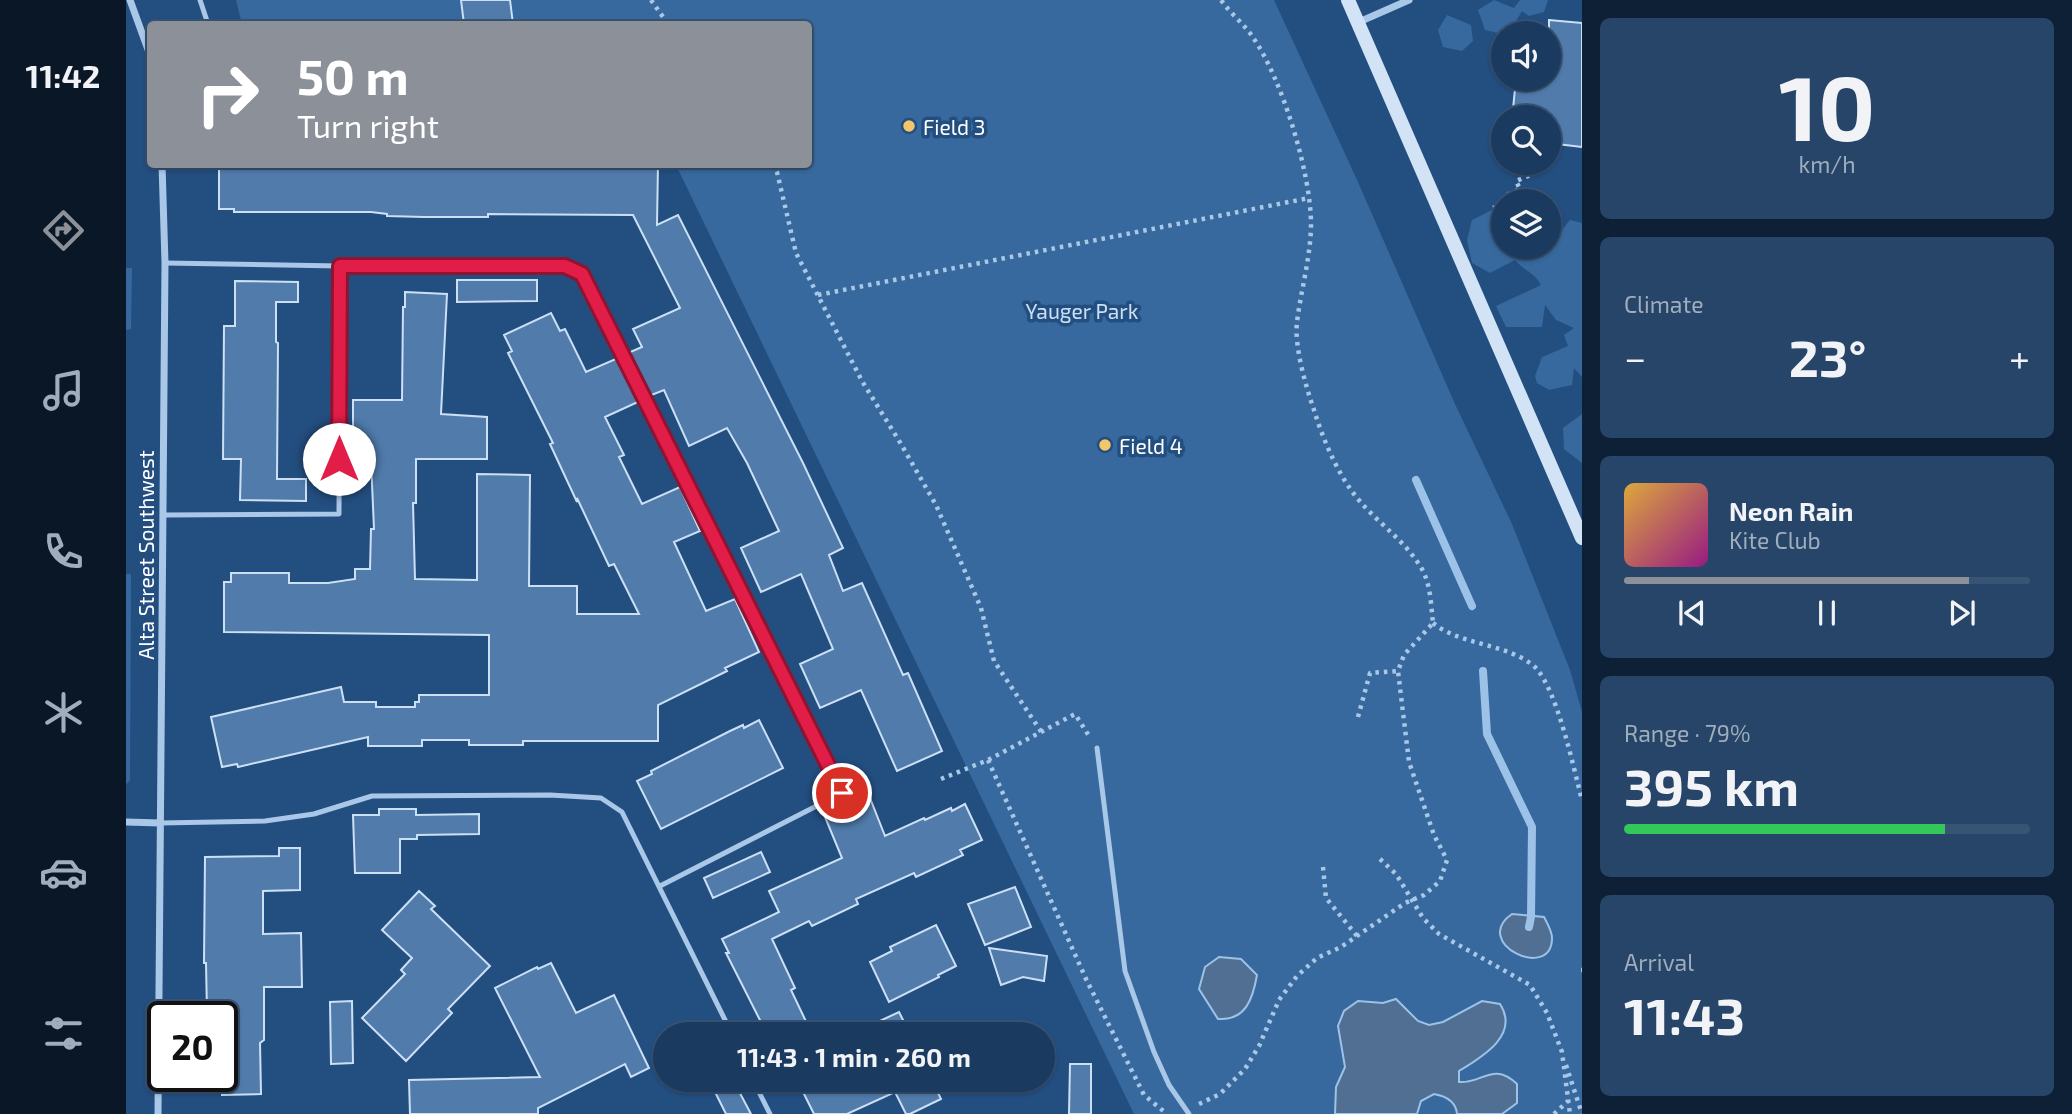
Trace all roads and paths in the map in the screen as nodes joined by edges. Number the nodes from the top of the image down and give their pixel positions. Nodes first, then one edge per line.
1 (130, 0) edge
2 (200, 0) edge
3 (651, 0) edge
4 (1221, 0) edge
5 (1348, 0) edge
6 (1409, 0) edge
7 (207, 21) edge
8 (666, 21) edge
9 (1359, 22) junction
10 (147, 46) edge
11 (162, 168) edge
12 (774, 168) edge
13 (1531, 175) edge
14 (1520, 189) edge
15 (1308, 198) junction
16 (165, 263) junction
17 (340, 266) junction
18 (818, 295) junction
19 (163, 515) junction
20 (1582, 538) edge
21 (1433, 623) junction
22 (1398, 671) junction
23 (1358, 717) dead end
24 (1042, 733) junction
25 (1097, 748) joint
26 (988, 760) junction
27 (941, 779) dead end
28 (1582, 800) edge
29 (126, 822) edge
30 (160, 822) junction
31 (1380, 859) dead end
32 (1322, 867) dead end
33 (660, 886) junction
34 (1413, 900) junction
35 (1357, 936) junction
36 (726, 1022) edge
37 (1562, 1052) junction
38 (760, 1092) edge
39 (1568, 1101) junction
40 (1187, 1112) edge
41 (158, 1114) edge
42 (770, 1114) edge
43 (1167, 1114) edge
44 (1554, 1114) edge
45 (1570, 1114) edge
46 (1581, 1114) edge

1 - 10 street
2 - 7 lane
3 - 8 path
4 - 15 path
5 - 9 main road
6 - 9 street
9 - 20 main road
11 - 16 street, Alta Street Southwest
12 - 18 path
13 - 14 path
15 - 18 path
15 - 21 path
16 - 17 lane
16 - 19 street, Alta Street Southwest
17 - 19 lane
17 - 33 lane
18 - 24 path
19 - 30 street, Alta Street Southwest
21 - 22 path
21 - 28 path
22 - 23 path
22 - 34 path
24 - 25 path
24 - 26 path
25 - 40 lane
26 - 27 path
26 - 43 path
29 - 30 street
30 - 33 lane
30 - 41 street, Alta Street Southwest
31 - 34 path
32 - 35 path
33 - 36 lane
34 - 35 path
34 - 37 path
35 - 40 path
37 - 39 path
37 - 46 path
38 - 42 lane
39 - 44 path
39 - 45 path

